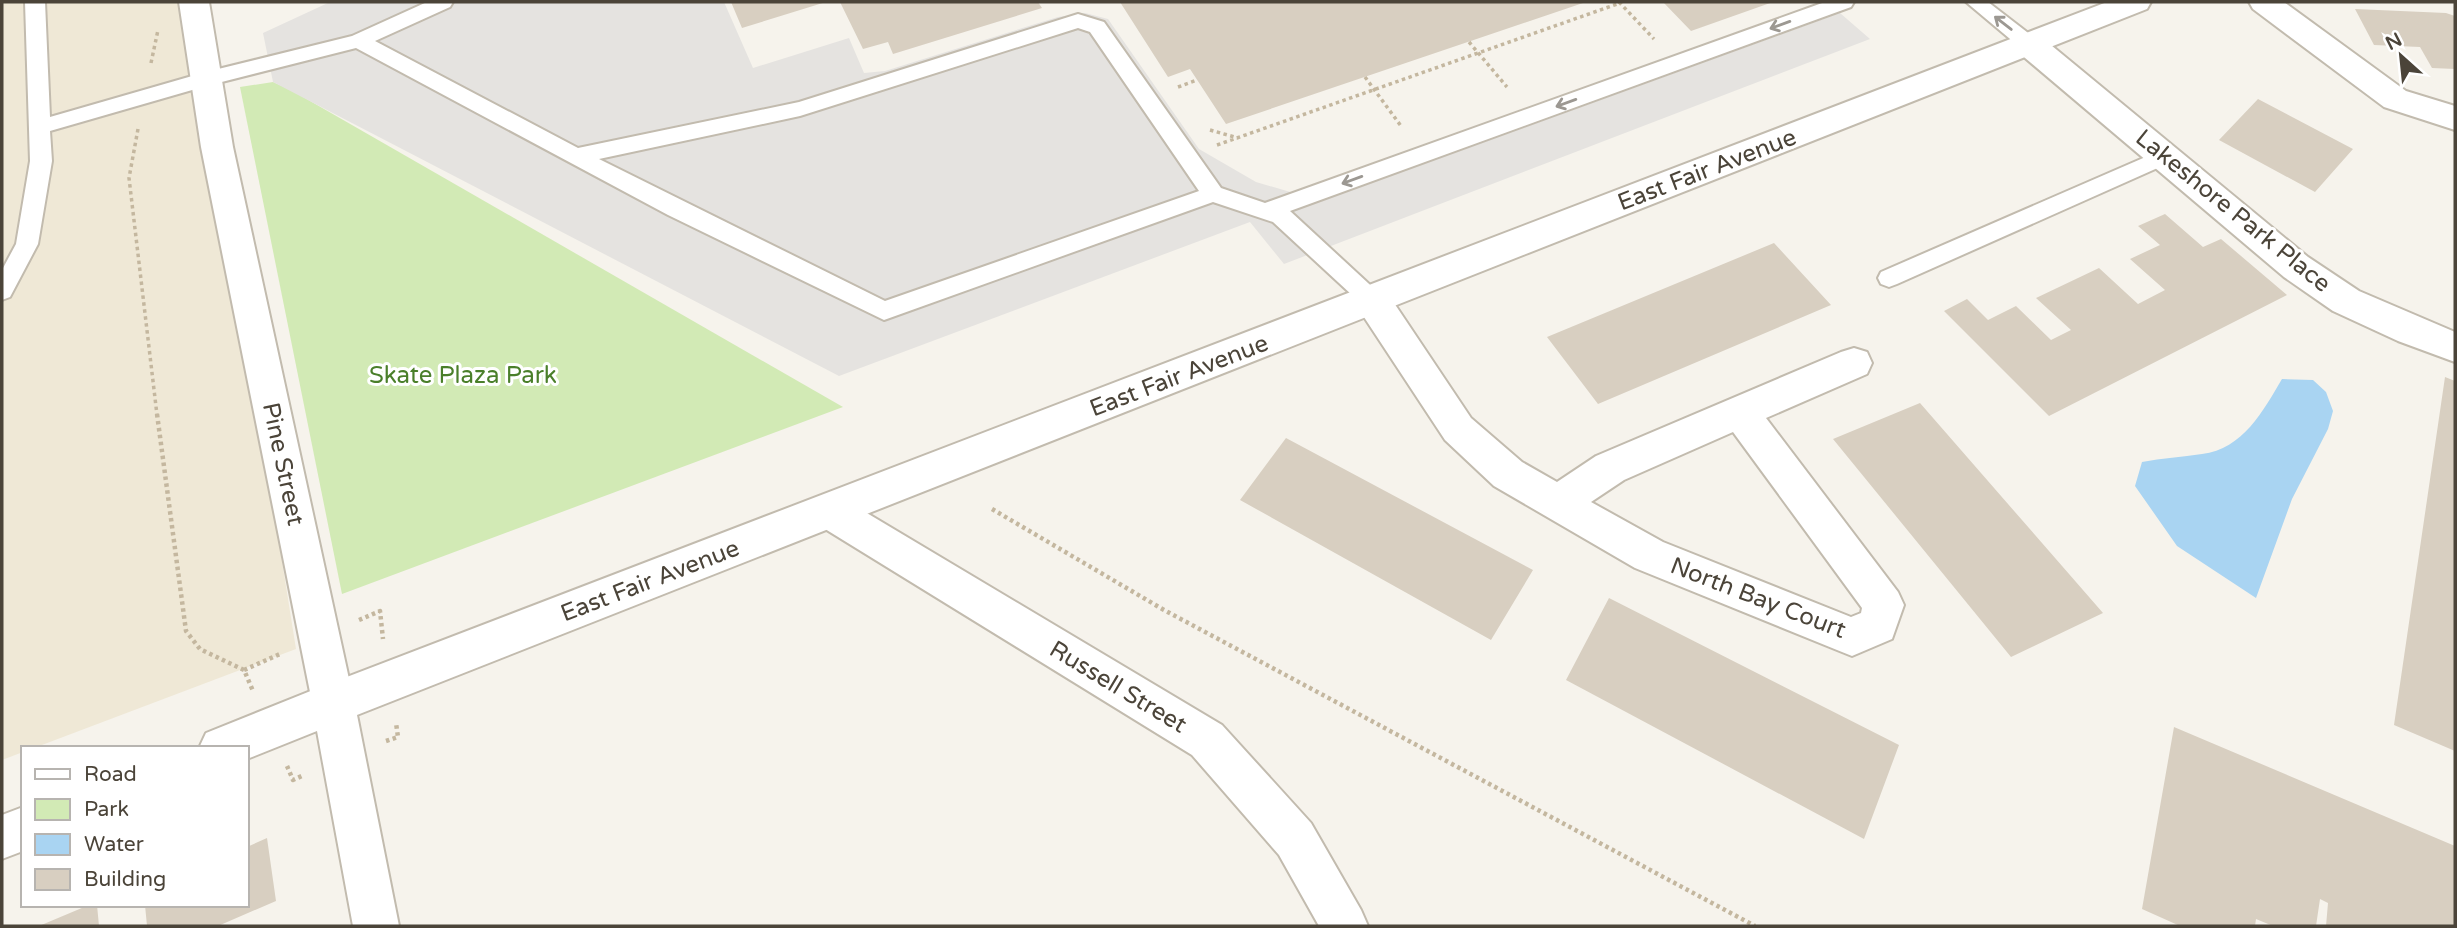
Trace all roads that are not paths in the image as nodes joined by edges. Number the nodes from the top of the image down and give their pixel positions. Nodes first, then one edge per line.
1 (35, 2) edge
2 (194, 2) edge
3 (443, 2) edge
4 (1844, 2) edge
5 (1976, 2) edge
6 (2136, 2) edge
7 (2264, 2) edge
8 (358, 41) junction
9 (2029, 44) junction
10 (206, 79) junction
11 (2455, 118) edge
12 (40, 127) junction
13 (575, 156) junction
14 (2164, 157) junction
15 (1213, 194) junction
16 (1266, 211) junction
17 (1889, 278) dead end
18 (2, 291) edge
19 (1373, 301) junction
20 (2455, 347) edge
21 (1854, 363) dead end
22 (1741, 414) junction
23 (1558, 503) junction
24 (831, 512) junction
25 (333, 702) junction
26 (226, 746) edge
27 (21, 830) edge
28 (2, 837) edge
29 (376, 926) edge
30 (1345, 926) edge

1 - 12 lane
2 - 10 street, Pine Street
3 - 8 lane
4 -> 16 lane
9 -> 5 lane
6 - 9 street, East Fair Avenue
7 - 11 street
8 - 10 lane
8 - 13 lane
9 - 14 street, Lakeshore Park Place
9 - 19 street, East Fair Avenue
10 - 12 lane
10 - 25 street, Pine Street
12 - 18 lane
13 - 15 lane
13 - 15 lane
14 - 17 lane
14 - 20 street, Lakeshore Park Place
15 - 16 lane
16 - 19 lane
19 - 23 street, North Bay Court
19 - 24 street, East Fair Avenue
21 - 22 street
22 - 23 street
22 - 23 street, North Bay Court
24 - 25 street, East Fair Avenue
24 - 30 street, Russell Street
25 - 26 street, East Fair Avenue
25 - 29 street, Pine Street
27 - 28 street

